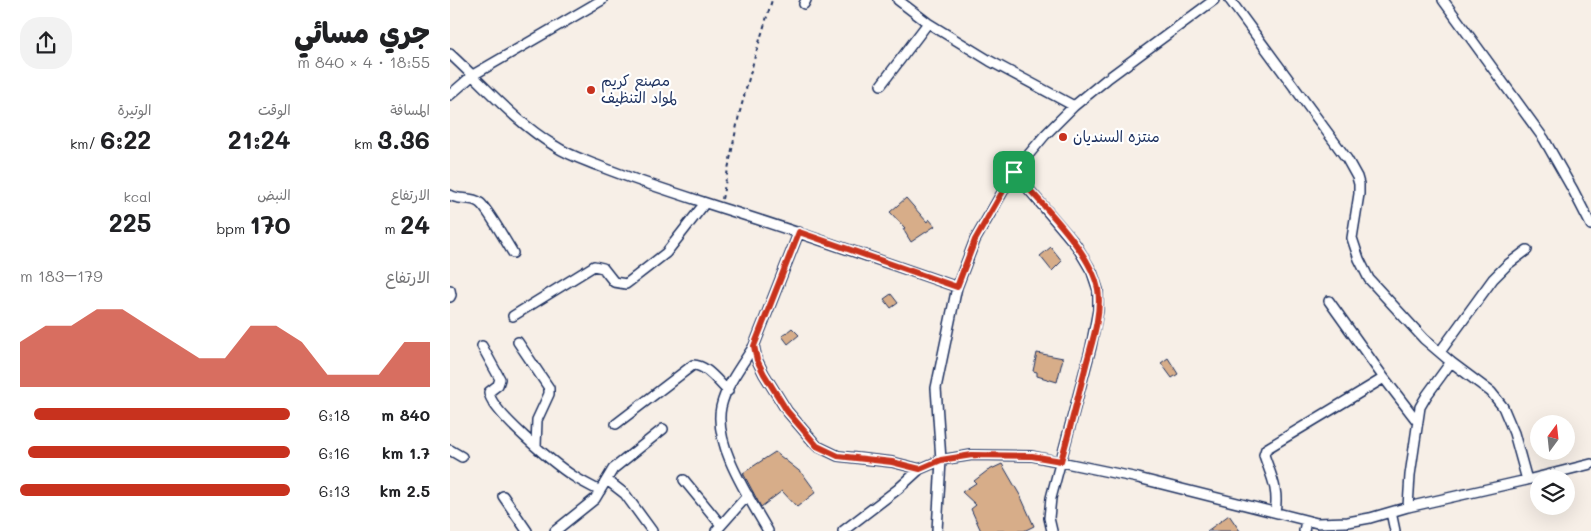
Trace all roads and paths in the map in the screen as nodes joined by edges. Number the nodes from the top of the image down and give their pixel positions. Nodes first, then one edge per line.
1 (602, 0) edge
2 (772, 0) edge
3 (898, 0) edge
4 (1214, 0) edge
5 (1230, 0) edge
6 (1443, 0) edge
7 (928, 23) junction
8 (450, 54) edge
9 (473, 75) junction
10 (881, 85) dead end
11 (450, 95) edge
12 (1074, 106) junction
13 (1014, 172) junction
14 (450, 195) edge
15 (705, 203) junction
16 (720, 207) junction
17 (1591, 225) edge
18 (799, 232) junction
19 (1527, 250) dead end
20 (514, 253) dead end
21 (957, 287) junction
22 (450, 290) edge
23 (450, 297) edge
24 (1329, 302) dead end
25 (513, 316) dead end
26 (518, 342) dead end
27 (482, 346) dead end
28 (754, 346) junction
29 (1440, 352) junction
30 (1451, 362) junction
31 (1384, 378) junction
32 (728, 391) junction
33 (1417, 421) junction
34 (616, 424) dead end
35 (663, 429) dead end
36 (536, 446) junction
37 (450, 450) edge
38 (462, 457) dead end
39 (941, 460) junction
40 (1061, 461) junction
41 (1591, 464) edge
42 (920, 469) junction
43 (607, 480) junction
44 (684, 480) dead end
45 (1527, 480) junction
46 (600, 491) junction
47 (748, 495) junction
48 (503, 496) dead end
49 (1408, 507) junction
50 (1275, 512) junction
51 (1391, 512) junction
52 (1306, 521) junction
53 (718, 528) edge
54 (527, 531) edge
55 (555, 531) edge
56 (652, 531) edge
57 (768, 531) edge
58 (843, 531) edge
59 (937, 531) edge
60 (1052, 531) edge
61 (1304, 531) edge
62 (1395, 531) edge

1 - 9 street
2 - 16 path
3 - 7 street
4 - 12 street
5 - 29 street
6 - 17 street
7 - 10 street
7 - 12 street
8 - 9 street
9 - 11 street
9 - 15 street
12 - 13 street
13 - 21 street
13 - 40 street
14 - 20 street
15 - 16 street
15 - 25 street
16 - 18 street
18 - 21 street
18 - 28 street
19 - 29 street
21 - 39 street
22 - 23 street
24 - 31 street
26 - 36 street
27 - 36 street
28 - 32 street
28 - 42 street
29 - 30 street
30 - 33 street
30 - 45 street
31 - 33 street
31 - 50 street
32 - 34 street
32 - 47 street
33 - 49 street
35 - 43 street
36 - 46 street
37 - 38 street
39 - 40 street
39 - 42 street
39 - 59 street
40 - 50 street
40 - 60 street
41 - 45 street
42 - 58 street
43 - 46 street
43 - 56 street
44 - 53 street
45 - 49 street
46 - 55 street
47 - 53 street
47 - 57 street
48 - 54 street
49 - 51 street
50 - 52 street
51 - 52 street
51 - 62 street
52 - 61 street

